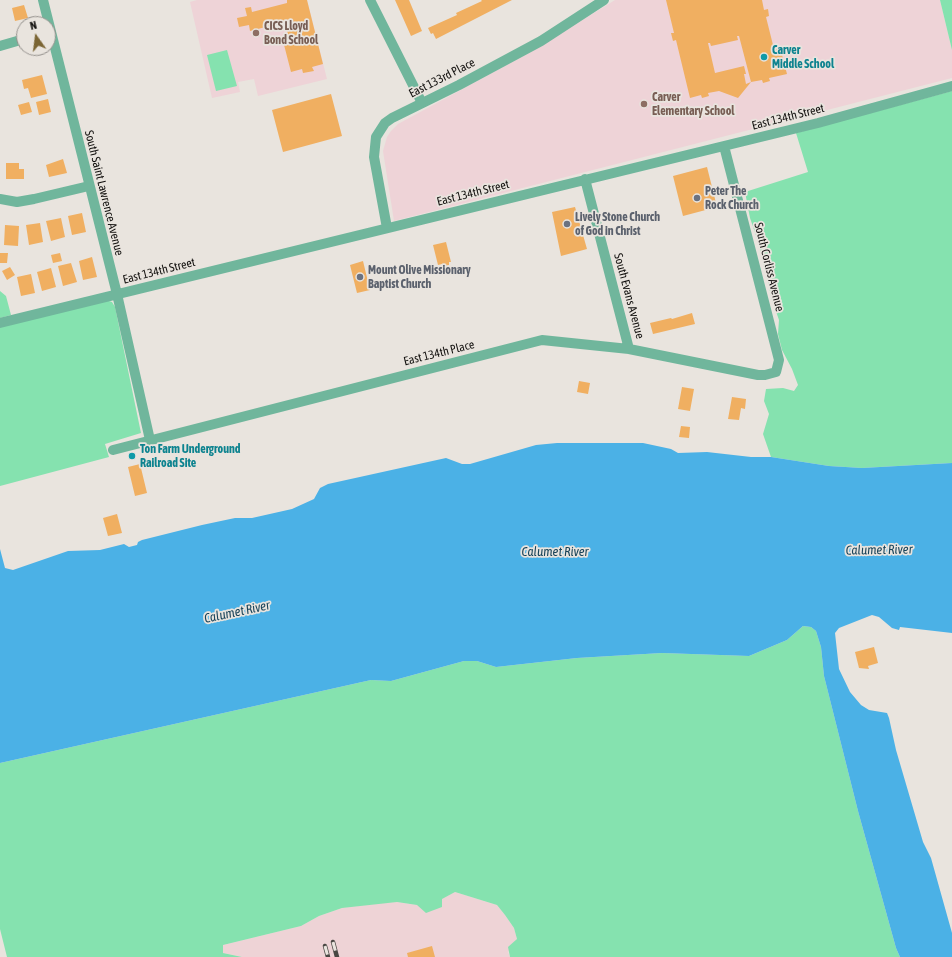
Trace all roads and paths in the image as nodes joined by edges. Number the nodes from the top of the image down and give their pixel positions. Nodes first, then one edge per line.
1 (43, 0) edge
2 (370, 0) edge
3 (604, 0) edge
4 (46, 16) edge
5 (16, 41) edge
6 (0, 46) edge
7 (55, 56) edge
8 (952, 86) edge
9 (422, 103) junction
10 (724, 146) junction
11 (585, 179) junction
12 (88, 186) junction
13 (0, 199) edge
14 (387, 228) junction
15 (117, 294) junction
16 (0, 323) edge
17 (629, 349) junction
18 (776, 372) joint
19 (150, 440) junction
20 (113, 450) dead end

1 - 4 street, South Saint Lawrence Avenue
2 - 9 street
3 - 9 street, East 133rd Place
5 - 6 street
7 - 12 street, South Saint Lawrence Avenue
8 - 10 street, East 134th Street
9 - 14 street, East 133rd Place
10 - 11 street, East 134th Street
10 - 18 street, South Corliss Avenue
11 - 14 street, East 134th Street
11 - 17 street, South Evans Avenue
12 - 13 street
12 - 15 street, South Saint Lawrence Avenue
14 - 15 street, East 134th Street
15 - 16 street, East 134th Street
15 - 19 street, South Saint Lawrence Avenue
17 - 18 street, East 134th Place
17 - 19 street, East 134th Place
19 - 20 street, East 134th Place

